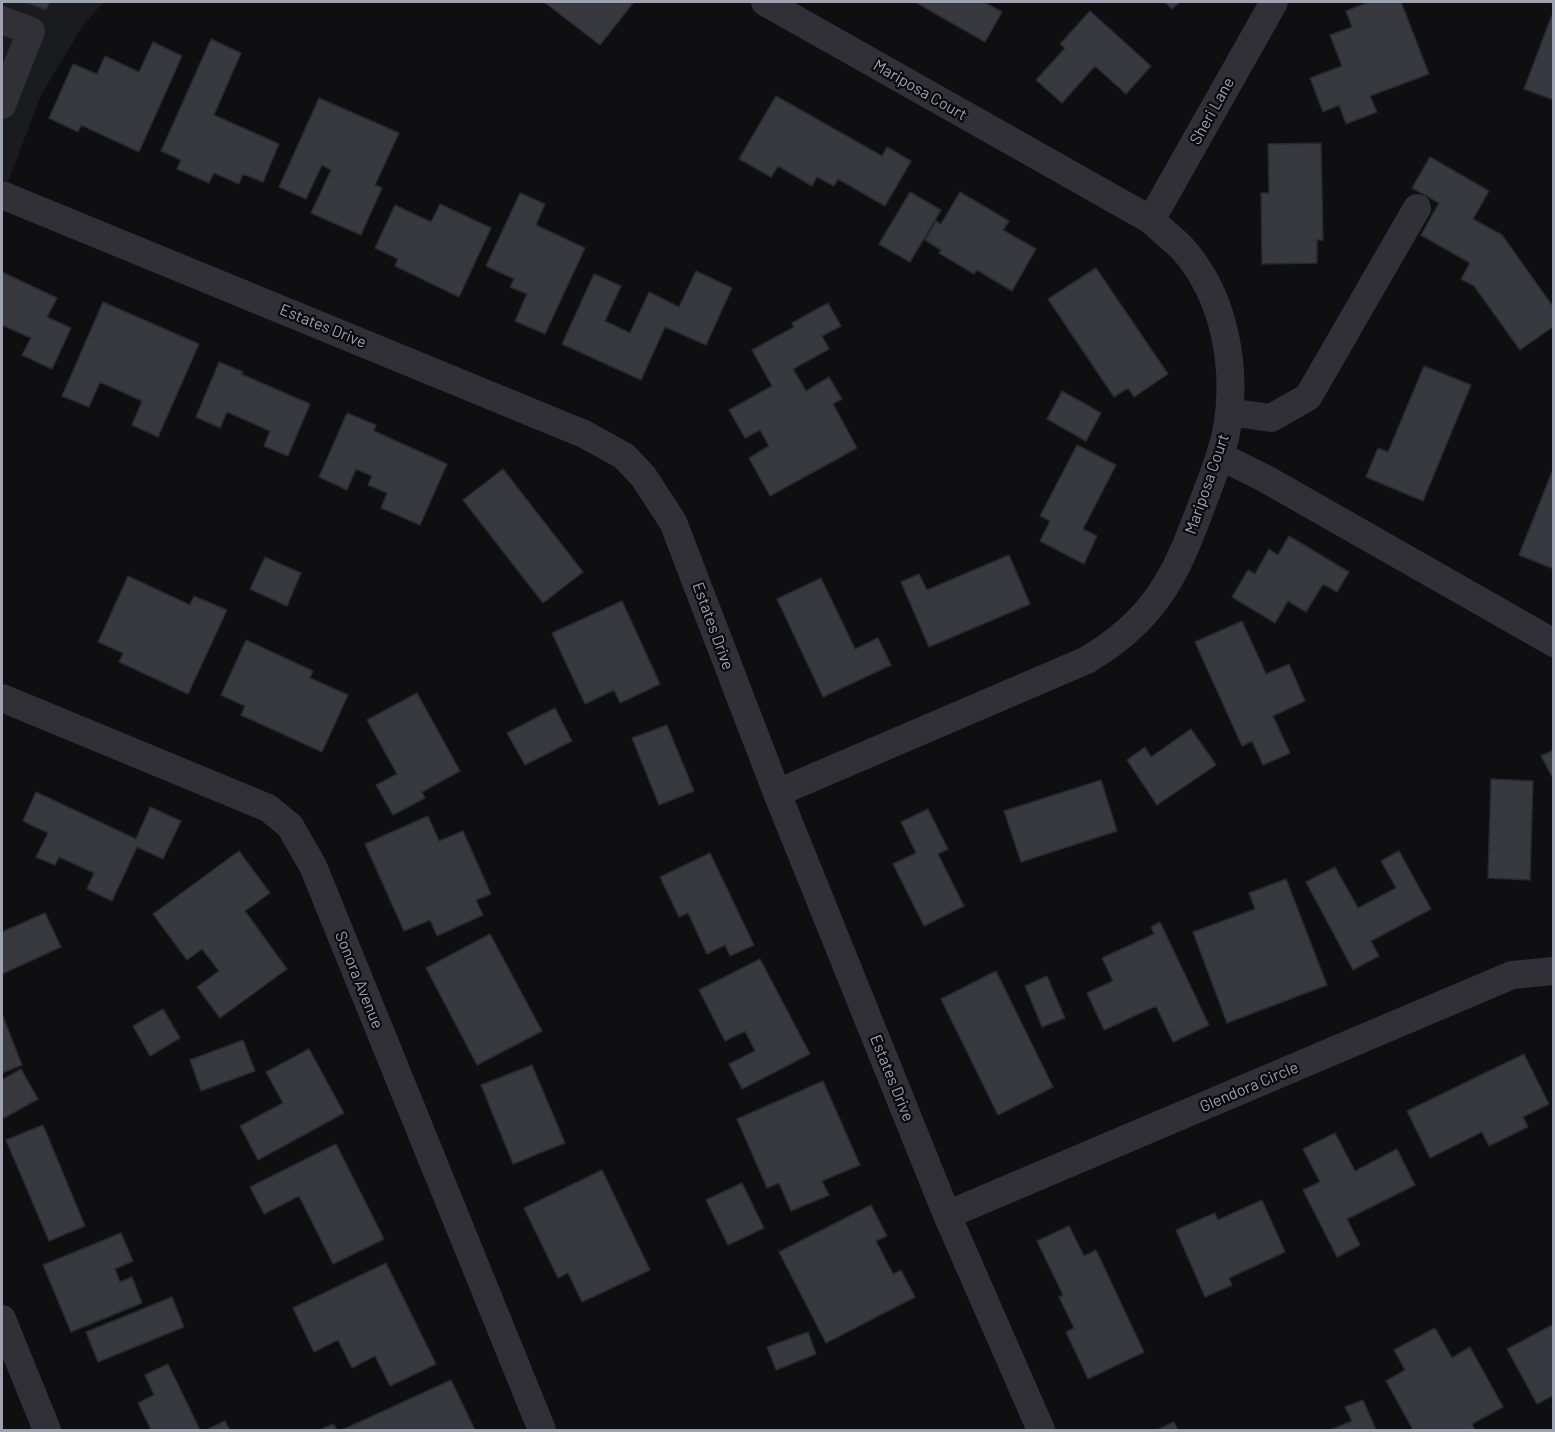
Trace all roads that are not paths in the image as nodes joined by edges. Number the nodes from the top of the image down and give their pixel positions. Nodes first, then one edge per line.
1 (765, 2) edge
2 (1274, 2) edge
3 (2, 20) edge
4 (2, 105) edge
5 (2, 195) edge
6 (1417, 208) dead end
7 (1151, 220) junction
8 (1229, 412) junction
9 (1220, 456) junction
10 (1554, 643) edge
11 (2, 698) edge
12 (777, 793) junction
13 (1554, 971) edge
14 (947, 1215) junction
15 (2, 1319) edge
16 (47, 1431) edge
17 (542, 1431) edge
18 (1041, 1431) edge

1 - 7 street, Mariposa Court
2 - 7 street, Sheri Lane
3 - 4 street
5 - 12 street, Estates Drive
6 - 8 street
7 - 8 street, Mariposa Court
8 - 9 street, Mariposa Court
9 - 10 street
9 - 12 street, Mariposa Court
11 - 17 street, Sonora Avenue
12 - 14 street, Estates Drive
13 - 14 street, Glendora Circle
14 - 18 street, Estates Drive
15 - 16 street

